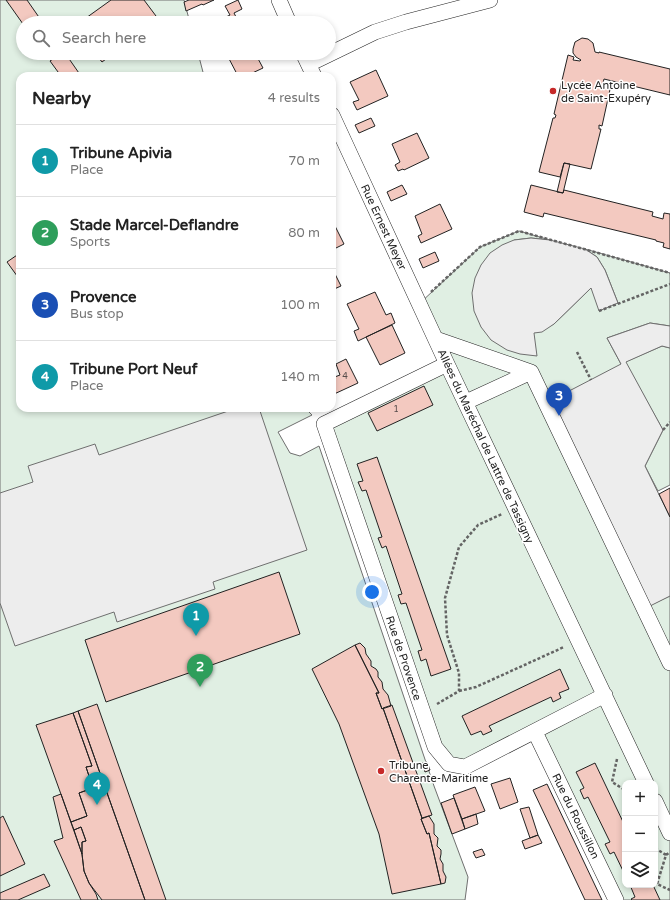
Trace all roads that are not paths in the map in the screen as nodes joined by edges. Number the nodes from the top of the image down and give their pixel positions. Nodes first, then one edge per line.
1 (279, 0) edge
2 (490, 0) edge
3 (286, 16) edge
4 (336, 51) edge
5 (336, 124) edge
6 (436, 339) junction
7 (448, 364) junction
8 (531, 372) junction
9 (466, 402) junction
10 (670, 663) edge
11 (604, 695) junction
12 (535, 732) junction
13 (645, 780) edge
14 (658, 807) edge
15 (670, 833) edge
16 (616, 900) edge

1 - 3 street
2 - 4 street
5 - 6 street, Rue Ernest Meyer
6 - 7 street, Allées du Maréchal de Lattre de Tassigny
6 - 8 street, Allées du Maréchal de Lattre de Tassigny
7 - 9 street, Allées du Maréchal de Lattre de Tassigny
7 - 12 street, Rue de Provence
8 - 9 street
8 - 10 street
9 - 11 street, Allées du Maréchal de Lattre de Tassigny
11 - 12 street, Rue de Provence
11 - 13 street, Allées du Maréchal de Lattre de Tassigny
12 - 16 street, Rue du Roussillon
14 - 15 street

